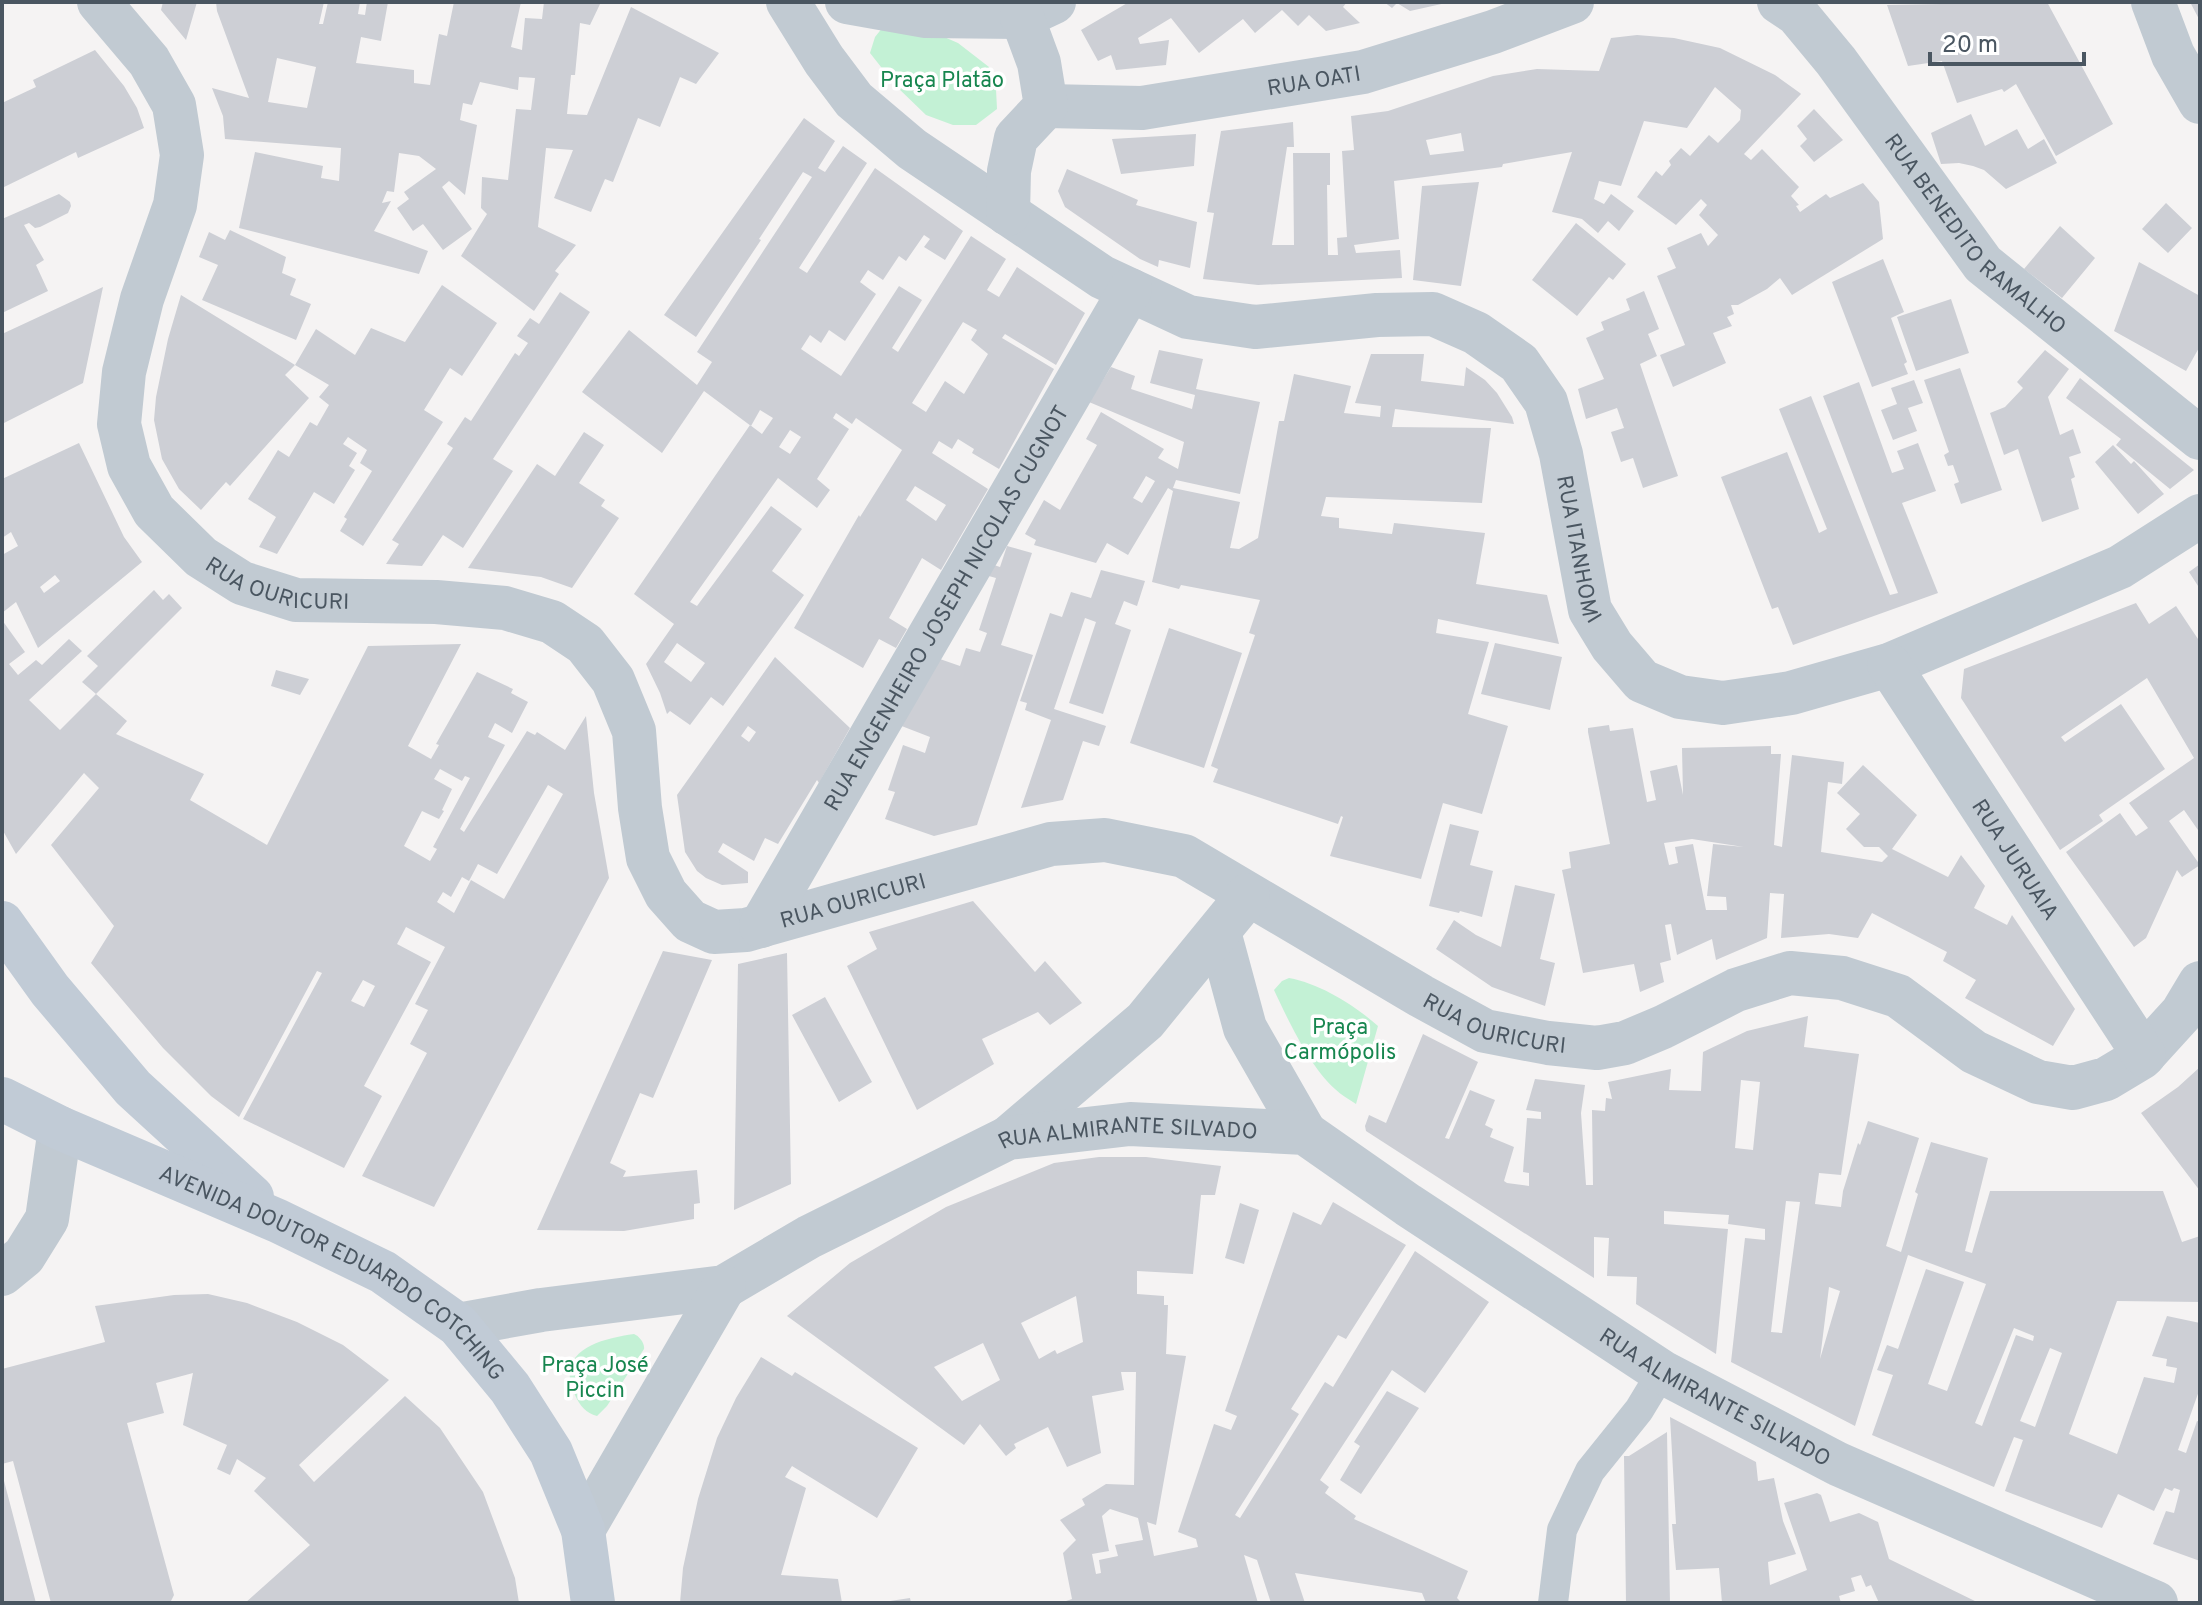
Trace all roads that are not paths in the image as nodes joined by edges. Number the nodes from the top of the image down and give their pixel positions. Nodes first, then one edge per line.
1 (99, 2) edge
2 (788, 2) edge
3 (847, 2) edge
4 (1572, 2) edge
5 (2153, 2) edge
6 (1792, 6) edge
7 (1038, 10) edge
8 (2200, 102) edge
9 (1046, 106) junction
10 (1008, 214) junction
11 (1130, 290) junction
12 (2200, 438) edge
13 (2200, 516) edge
14 (1889, 665) junction
15 (1248, 895) junction
16 (2, 923) edge
17 (761, 926) junction
18 (1219, 932) junction
19 (2200, 983) edge
20 (2144, 1055) junction
21 (2, 1099) edge
22 (60, 1128) junction
23 (1305, 1133) junction
24 (1008, 1138) junction
25 (278, 1221) junction
26 (2, 1274) edge
27 (724, 1287) junction
28 (458, 1325) junction
29 (1662, 1372) junction
30 (583, 1530) junction
31 (593, 1603) edge
32 (1553, 1603) edge
33 (2156, 1603) edge

1 - 17 street, RUA OURICURI
2 - 10 street
3 - 7 street
4 - 9 street, RUA OATI
5 - 8 street
6 - 12 street, RUA BENEDITO RAMALHO
7 - 9 street
9 - 10 street
10 - 11 street, RUA ITANHOMI
11 - 14 street, RUA ITANHOMI
11 - 17 street, RUA ENGENHEIRO JOSEPH NICOLAS CUGNOT
13 - 14 street, RUA ITANHOMI
14 - 20 street, RUA JURUAIA
15 - 17 street, RUA OURICURI
15 - 18 street, RUA ALMIRANTE SILVADO
15 - 20 street, RUA OURICURI
16 - 25 main road
18 - 23 street, RUA ALMIRANTE SILVADO
18 - 24 street, RUA ALMIRANTE SILVADO
19 - 20 street, RUA OURICURI
21 - 22 main road, AVENIDA DOUTOR EDUARDO COTCHING
22 - 25 main road, AVENIDA DOUTOR EDUARDO COTCHING
22 - 26 street
23 - 24 street, RUA ALMIRANTE SILVADO
23 - 29 street, RUA ALMIRANTE SILVADO
24 - 27 street
25 - 28 main road, AVENIDA DOUTOR EDUARDO COTCHING
27 - 28 street
27 - 30 street
28 - 30 main road, AVENIDA DOUTOR EDUARDO COTCHING
29 - 32 lane
29 - 33 street, RUA ALMIRANTE SILVADO
30 - 31 main road, AVENIDA DOUTOR EDUARDO COTCHING

